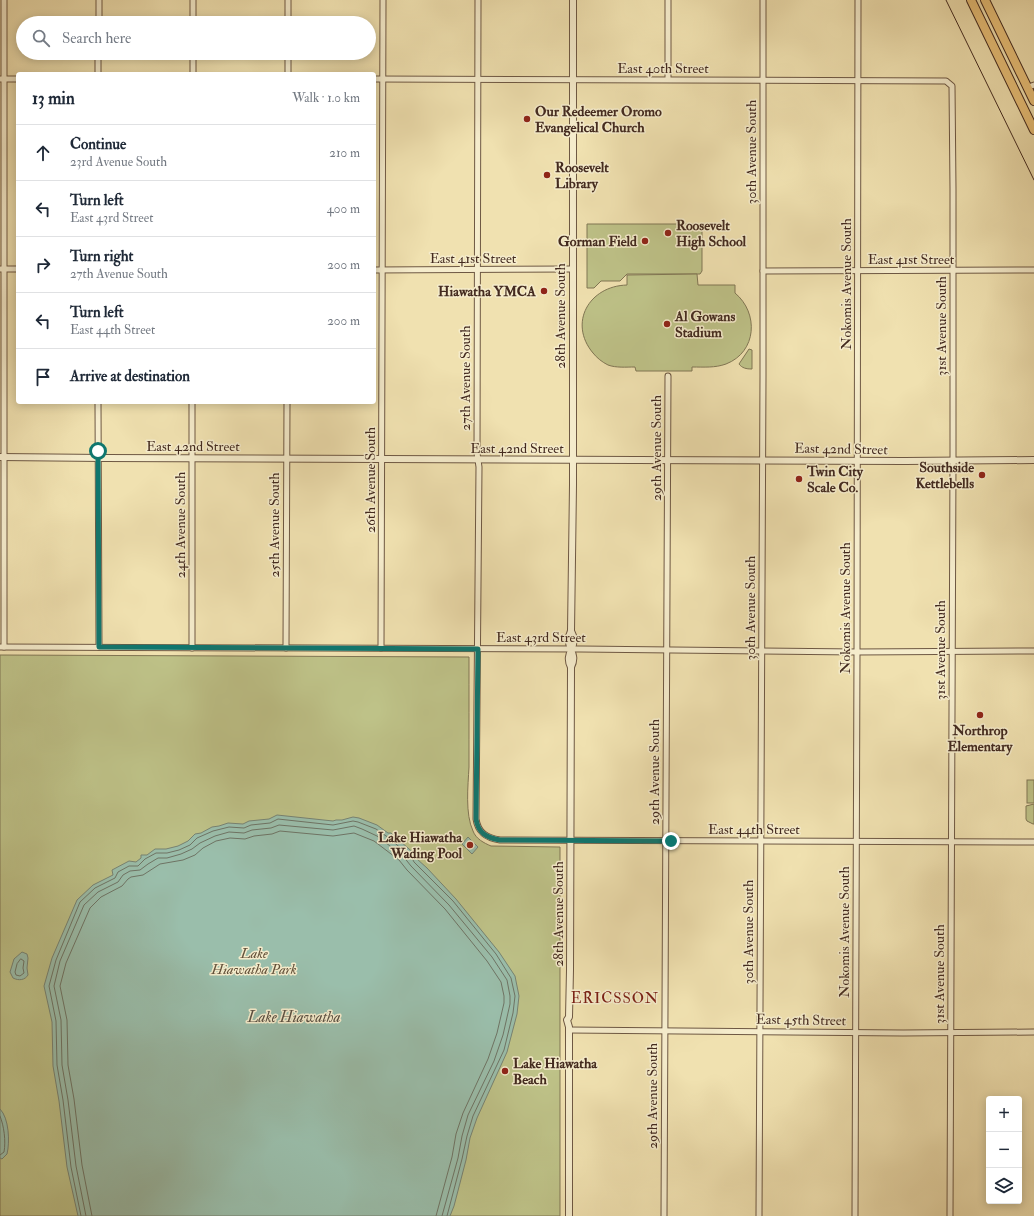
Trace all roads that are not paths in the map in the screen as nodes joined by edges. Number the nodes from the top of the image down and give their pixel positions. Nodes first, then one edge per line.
1 (4, 0) edge
2 (99, 0) edge
3 (193, 0) edge
4 (288, 0) edge
5 (383, 0) edge
6 (478, 0) edge
7 (573, 0) edge
8 (668, 0) edge
9 (763, 0) edge
10 (858, 0) edge
11 (971, 0) edge
12 (985, 0) edge
13 (99, 16) edge
14 (193, 16) edge
15 (288, 16) edge
16 (98, 60) edge
17 (193, 60) edge
18 (288, 60) edge
19 (98, 72) edge
20 (193, 72) edge
21 (288, 72) edge
22 (2, 79) edge
23 (16, 79) edge
24 (376, 79) edge
25 (383, 79) junction
26 (668, 79) junction
27 (478, 80) junction
28 (573, 80) junction
29 (763, 80) junction
30 (858, 80) junction
31 (950, 84) joint
32 (1031, 86) edge
33 (1034, 101) edge
34 (1034, 130) edge
35 (2, 269) edge
36 (16, 269) edge
37 (572, 269) junction
38 (376, 270) edge
39 (383, 270) junction
40 (478, 270) junction
41 (763, 270) junction
42 (1034, 270) edge
43 (858, 271) junction
44 (953, 271) junction
45 (668, 376) dead end
46 (98, 404) edge
47 (192, 404) edge
48 (287, 404) edge
49 (2, 457) edge
50 (98, 458) junction
51 (192, 458) junction
52 (287, 458) junction
53 (382, 459) junction
54 (478, 459) junction
55 (668, 459) junction
56 (572, 460) junction
57 (763, 460) junction
58 (1034, 460) edge
59 (858, 461) junction
60 (953, 461) junction
61 (2, 647) edge
62 (99, 647) junction
63 (192, 648) junction
64 (286, 648) junction
65 (381, 648) junction
66 (478, 649) junction
67 (571, 649) junction
68 (666, 650) junction
69 (762, 651) junction
70 (1034, 651) edge
71 (858, 652) junction
72 (952, 652) junction
73 (478, 827) joint
74 (570, 840) junction
75 (665, 841) junction
76 (761, 841) junction
77 (856, 842) junction
78 (951, 842) junction
79 (1034, 842) edge
80 (569, 1029) junction
81 (664, 1031) junction
82 (760, 1032) junction
83 (1034, 1032) edge
84 (856, 1033) junction
85 (951, 1033) junction
86 (569, 1216) edge
87 (664, 1216) edge
88 (759, 1216) edge
89 (855, 1216) edge
90 (950, 1216) edge

1 - 22 street
2 - 13 street
3 - 14 street
4 - 15 street
5 - 25 street, 26th Avenue South
6 - 27 street, 27th Avenue South
7 - 28 street, 28th Avenue South
8 - 26 street
9 - 29 street, 30th Avenue South
10 - 30 street, Nokomis Avenue South
11 - 34 highway
12 - 32 highway
16 - 19 street
17 - 20 street
18 - 21 street
22 - 23 street
22 - 35 street
24 - 25 street, East 40th Street
25 - 27 street, East 40th Street
25 - 39 street, 26th Avenue South
26 - 28 street, East 40th Street
26 - 29 street, East 40th Street
27 - 28 street, East 40th Street
27 - 40 street, 27th Avenue South
28 - 37 street, 28th Avenue South
29 - 30 street, East 40th Street
29 - 41 street, 30th Avenue South
30 - 31 street, East 40th Street
30 - 43 street, Nokomis Avenue South
31 - 44 street, 31st Avenue South
32 - 33 highway
35 - 36 street
35 - 49 street
37 - 40 street, East 41st Street
37 - 56 street, 28th Avenue South
38 - 39 street, East 41st Street
39 - 40 street, East 41st Street
39 - 53 street, 26th Avenue South
40 - 54 street, 27th Avenue South
41 - 43 street, East 41st Street
41 - 57 street, 30th Avenue South
42 - 44 street, East 41st Street
43 - 44 street, East 41st Street
43 - 59 street, Nokomis Avenue South
44 - 60 street, 31st Avenue South
45 - 55 street, 29th Avenue South
46 - 50 street
47 - 51 street, 24th Avenue South
48 - 52 street, 25th Avenue South
49 - 50 street, East 42nd Street
49 - 61 street
50 - 51 street, East 42nd Street
50 - 62 street
51 - 52 street, East 42nd Street
51 - 63 street, 24th Avenue South
52 - 53 street, East 42nd Street
52 - 64 street, 25th Avenue South
53 - 54 street, East 42nd Street
53 - 65 street, 26th Avenue South
54 - 56 street, East 42nd Street
54 - 66 street, 27th Avenue South
55 - 56 street, East 42nd Street
55 - 57 street, East 42nd Street
55 - 68 street, 29th Avenue South
56 - 67 street, 28th Avenue South
57 - 59 street, East 42nd Street
57 - 69 street, 30th Avenue South
58 - 60 street, East 42nd Street
59 - 60 street, East 42nd Street
59 - 71 street, Nokomis Avenue South
60 - 72 street, 31st Avenue South
61 - 62 street, East 43rd Street
62 - 63 street, East 43rd Street
63 - 64 street, East 43rd Street
64 - 65 street, East 43rd Street
65 - 66 street, East 43rd Street
66 - 67 street, East 43rd Street
66 - 73 street, 27th Avenue South
67 - 68 street, East 43rd Street
67 - 74 street, 28th Avenue South
68 - 69 street, East 43rd Street
68 - 75 street, 29th Avenue South
69 - 71 street, East 43rd Street
69 - 76 street, 30th Avenue South
70 - 72 street, East 43rd Street
71 - 72 street, East 43rd Street
71 - 77 street, Nokomis Avenue South
72 - 78 street, 31st Avenue South
73 - 74 street, East 44th Street
74 - 75 street, East 44th Street
74 - 80 street, 28th Avenue South
75 - 76 street, East 44th Street
75 - 81 street, 29th Avenue South
76 - 77 street, East 44th Street
76 - 82 street, 30th Avenue South
77 - 78 street, East 44th Street
77 - 84 street, Nokomis Avenue South
78 - 79 street, East 44th Street
78 - 85 street, 31st Avenue South
80 - 81 street, East 45th Street
80 - 86 street, 28th Avenue South
81 - 82 street, East 45th Street
81 - 87 street, 29th Avenue South
82 - 84 street, East 45th Street
82 - 88 street, 30th Avenue South
83 - 85 street, East 45th Street
84 - 85 street, East 45th Street
84 - 89 street, Nokomis Avenue South
85 - 90 street, 31st Avenue South

